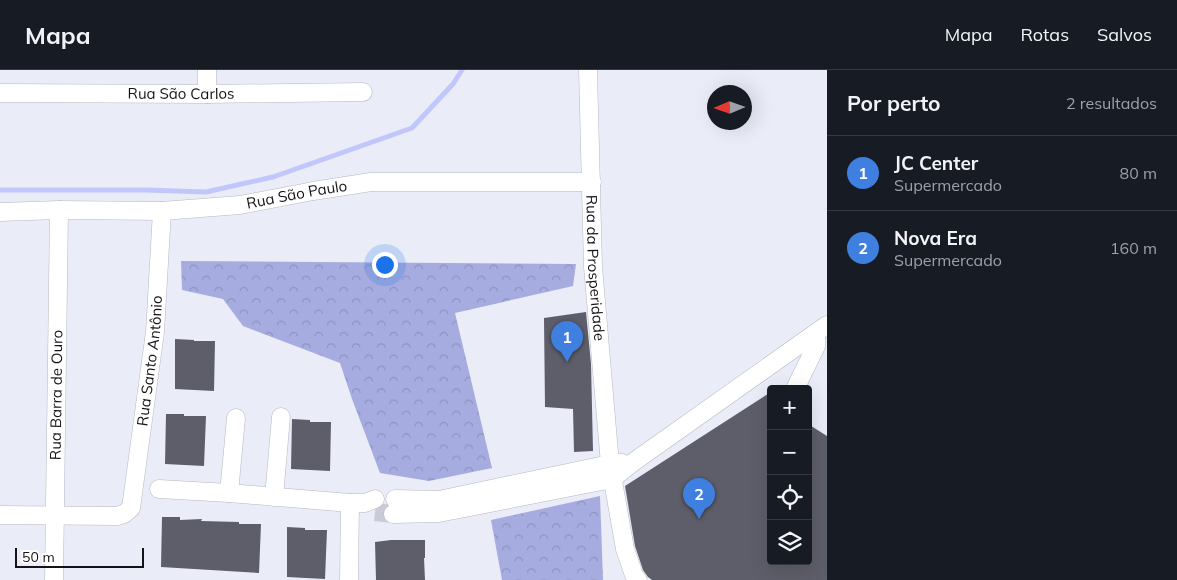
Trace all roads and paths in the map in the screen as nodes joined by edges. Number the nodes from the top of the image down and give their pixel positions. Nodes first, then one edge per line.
1 (207, 70) edge
2 (588, 70) edge
3 (0, 92) edge
4 (363, 92) dead end
5 (207, 94) junction
6 (592, 182) junction
7 (59, 210) junction
8 (0, 212) edge
9 (162, 212) junction
10 (822, 329) edge
11 (797, 385) edge
12 (236, 418) dead end
13 (281, 418) dead end
14 (611, 472) junction
15 (159, 490) dead end
16 (229, 493) junction
17 (274, 497) junction
18 (394, 506) tunnel mouth
19 (0, 515) edge
20 (55, 516) junction
21 (54, 580) edge
22 (349, 580) edge
23 (638, 580) edge

1 - 5 street
2 - 6 street, Rua da Prosperidade
3 - 5 street, Rua São Carlos
4 - 5 street, Rua São Carlos
6 - 9 street, Rua São Paulo
6 - 14 street, Rua da Prosperidade
7 - 8 street, Rua São Paulo
7 - 9 street, Rua São Paulo
7 - 20 street, Rua Barra de Ouro
9 - 20 street, Rua Santo Antônio
10 - 11 street
10 - 14 street
12 - 16 street
13 - 17 street
14 - 18 street
14 - 23 street, Rua da Prosperidade
15 - 16 street
16 - 17 street
17 - 22 street
19 - 20 street
20 - 21 street, Rua Barra de Ouro

